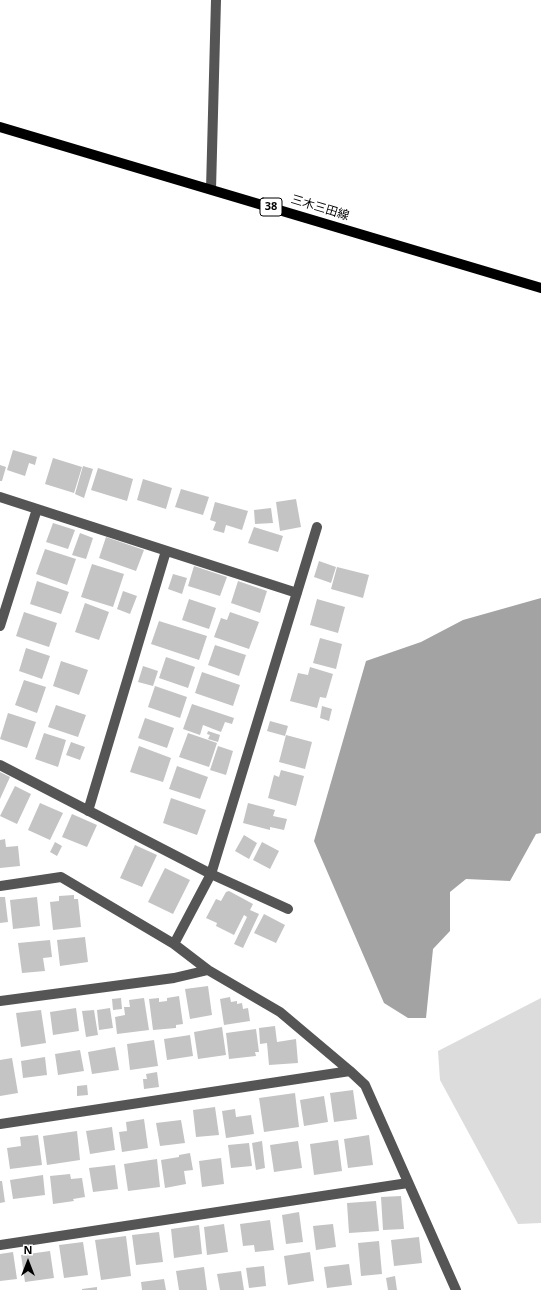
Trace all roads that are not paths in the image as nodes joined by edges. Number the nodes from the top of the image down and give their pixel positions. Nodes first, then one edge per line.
1 (216, 0) edge
2 (0, 127) edge
3 (211, 189) junction
4 (541, 288) edge
5 (0, 497) edge
6 (37, 509) junction
7 (317, 527) dead end
8 (166, 551) junction
9 (297, 593) junction
10 (0, 626) edge
11 (0, 764) edge
12 (88, 811) junction
13 (211, 874) junction
14 (0, 886) edge
15 (288, 909) dead end
16 (174, 944) junction
17 (208, 970) junction
18 (0, 1001) edge
19 (350, 1071) junction
20 (0, 1124) edge
21 (408, 1183) junction
22 (0, 1245) edge
23 (456, 1290) edge

1 - 3 street
2 - 3 main road, 三木三田線 / 38
3 - 4 main road, 三木三田線 / 38
5 - 6 street
6 - 8 street
6 - 10 street
7 - 9 street
8 - 9 street
8 - 12 street
9 - 13 street
11 - 12 street
12 - 13 street
13 - 15 street
13 - 16 street
14 - 16 street
16 - 17 street
17 - 18 street
17 - 19 street
19 - 20 street
19 - 21 street
21 - 22 street
21 - 23 street

